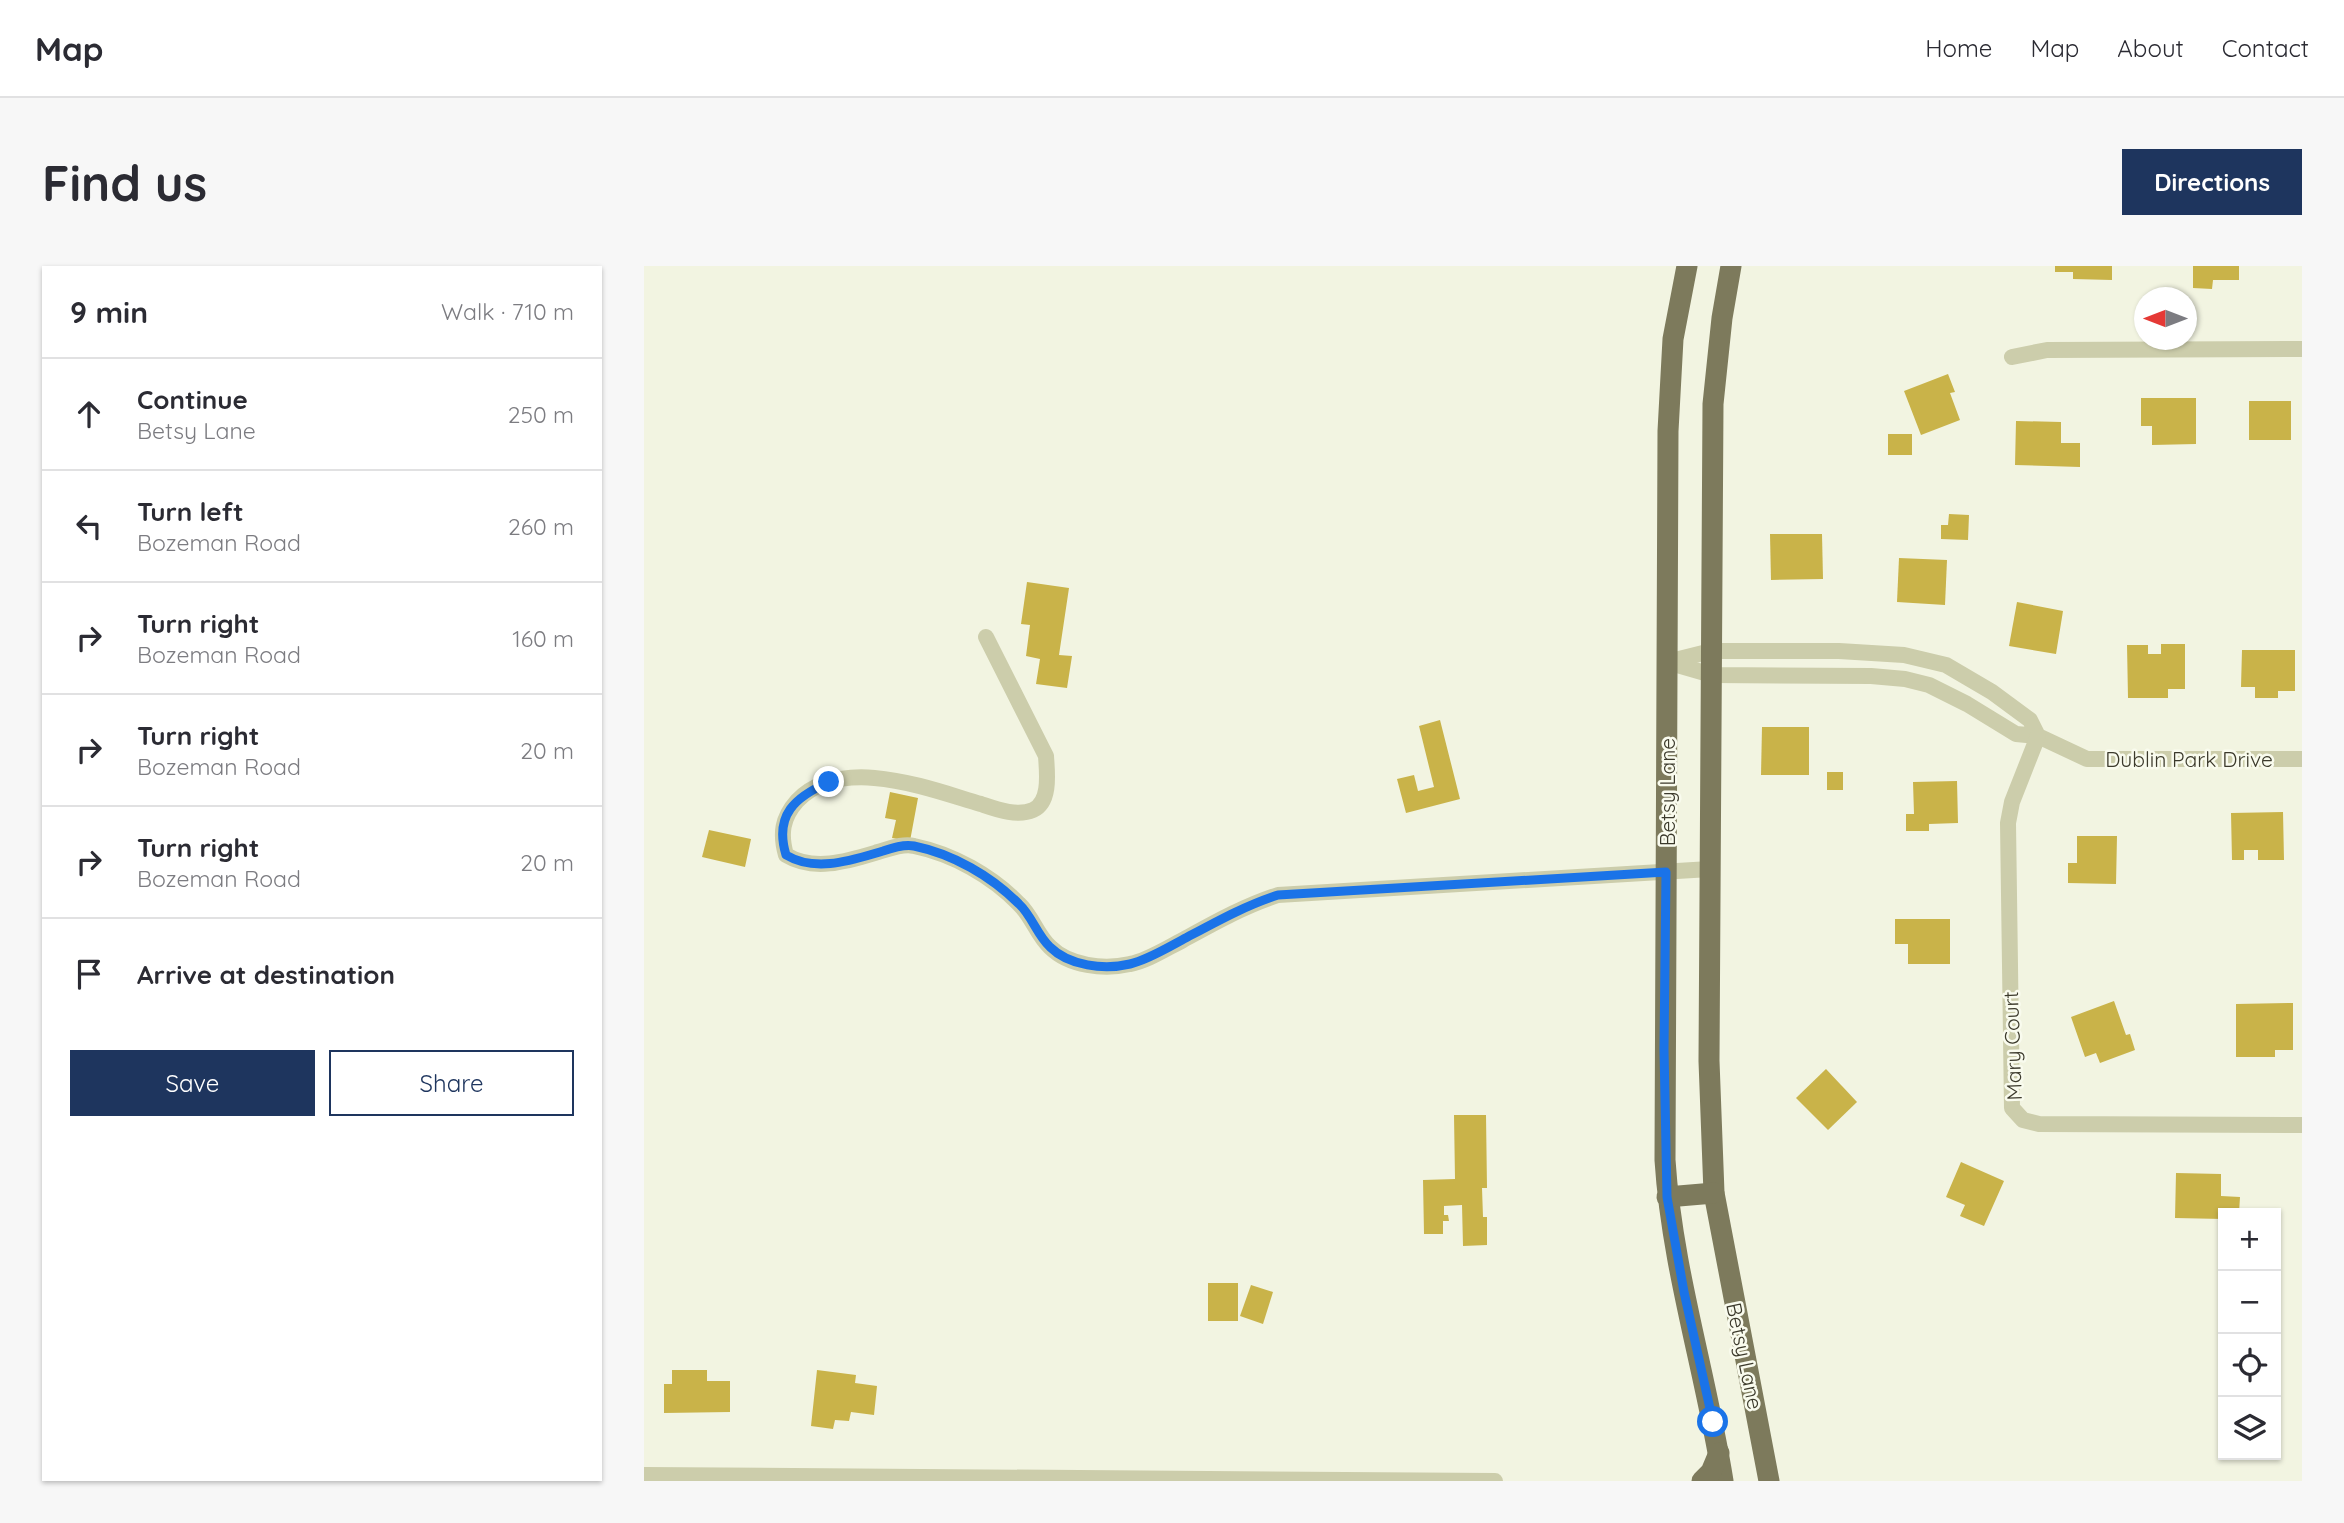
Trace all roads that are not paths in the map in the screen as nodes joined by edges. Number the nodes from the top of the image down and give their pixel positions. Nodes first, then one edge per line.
1 (1688, 266) edge
2 (1731, 266) edge
3 (2302, 349) edge
4 (2012, 358) dead end
5 (986, 637) dead end
6 (1711, 651) junction
7 (1800, 651) junction
8 (1928, 661) junction
9 (1667, 662) junction
10 (1712, 675) junction
11 (1800, 676) junction
12 (1920, 682) junction
13 (2038, 736) junction
14 (2302, 759) edge
15 (1710, 869) junction
16 (1666, 872) junction
17 (2302, 1125) edge
18 (1714, 1193) junction
19 (1667, 1197) junction
20 (1719, 1453) junction
21 (644, 1475) edge
22 (1495, 1481) edge
23 (1702, 1481) edge
24 (1723, 1481) edge
25 (1769, 1481) edge

1 - 9 main road, Betsy Lane
2 - 6 main road, Betsy Lane
3 - 4 street
5 - 16 street
6 - 7 street, Dublin Park Drive
6 - 9 street, Dublin Park Drive
6 - 10 main road, Betsy Lane
7 - 8 street, Dublin Park Drive
7 - 11 street
8 - 12 street
8 - 13 street, Dublin Park Drive
9 - 10 street, Dublin Park Drive
9 - 16 main road, Betsy Lane
10 - 11 street, Dublin Park Drive
10 - 15 main road, Betsy Lane
11 - 12 street, Dublin Park Drive
12 - 13 street, Dublin Park Drive
13 - 14 street, Dublin Park Drive
13 - 17 street, Mary Court
15 - 16 street
15 - 18 main road, Betsy Lane
16 - 19 main road, Betsy Lane
18 - 19 main road
18 - 25 main road, Betsy Lane
19 - 20 main road, Betsy Lane
20 - 23 main road
20 - 24 main road, Betsy Lane
21 - 22 street

